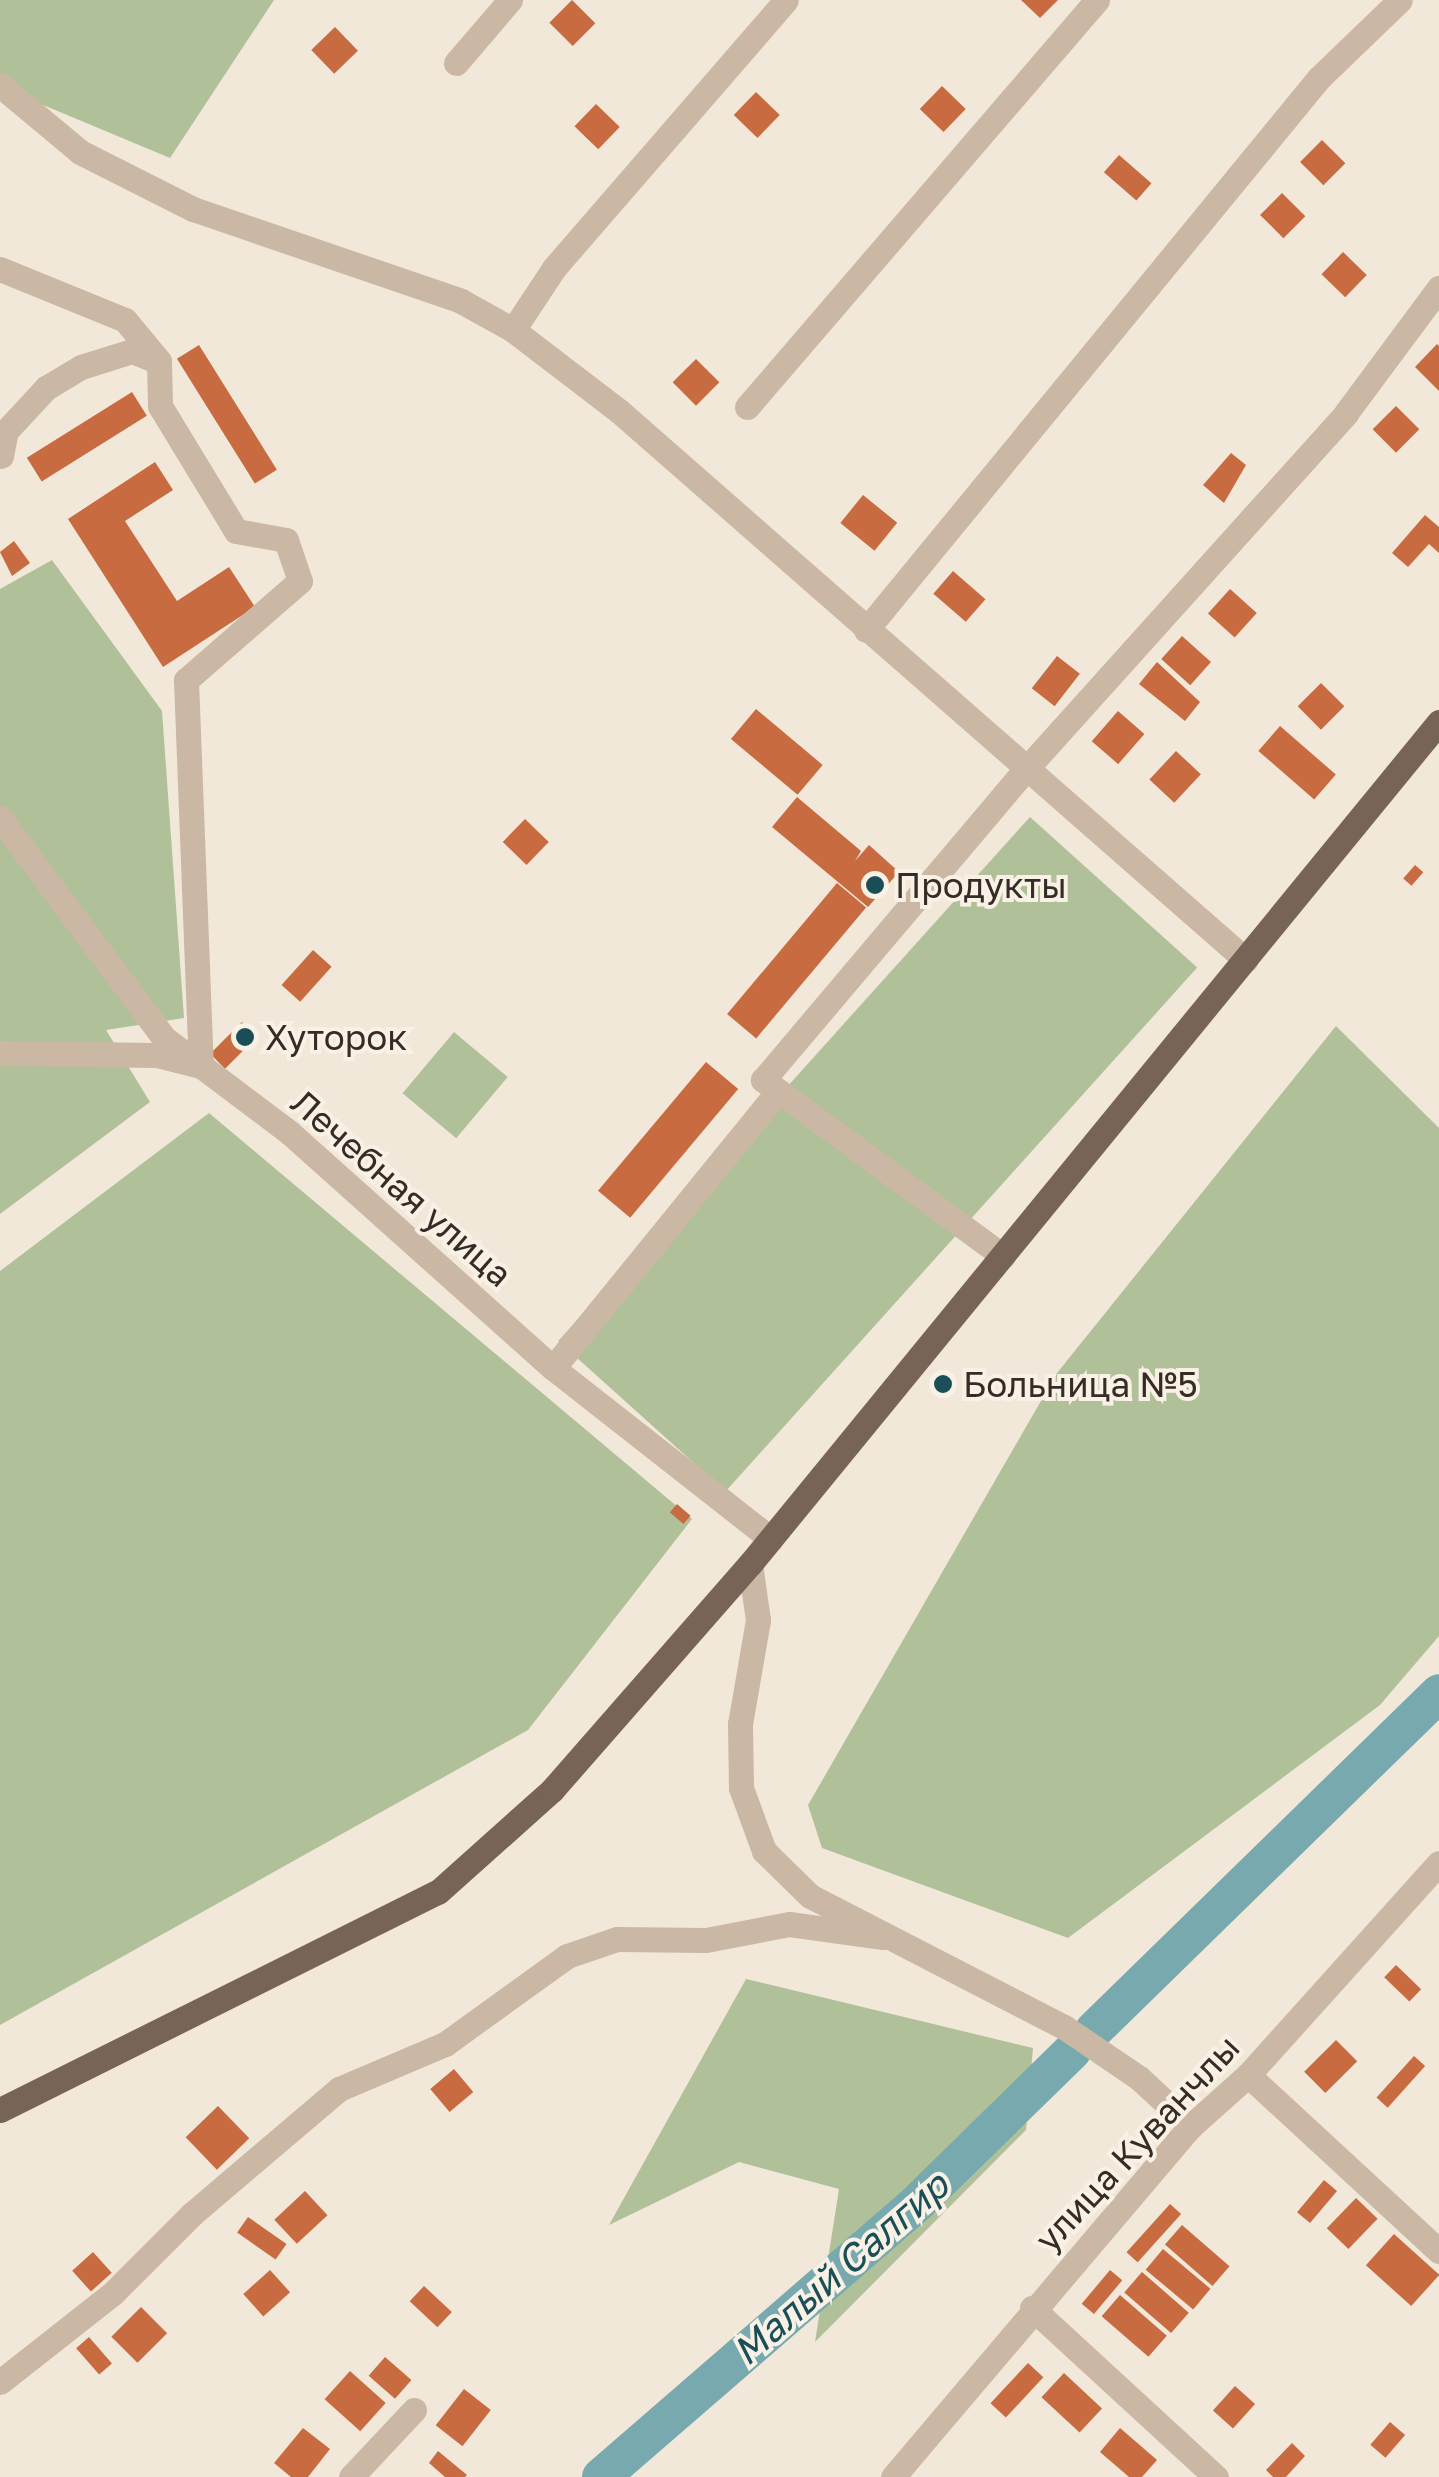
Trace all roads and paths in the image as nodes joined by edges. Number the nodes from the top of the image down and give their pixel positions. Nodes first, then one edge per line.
1 (510, 0) edge
2 (786, 0) edge
3 (1097, 0) edge
4 (1400, 0) edge
5 (456, 63) dead end
6 (0, 85) edge
7 (0, 269) edge
8 (1439, 288) edge
9 (514, 330) junction
10 (158, 361) junction
11 (747, 407) dead end
12 (0, 456) edge
13 (866, 630) junction
14 (1435, 737) edge
15 (1026, 770) junction
16 (0, 818) edge
17 (1246, 960) junction
18 (0, 1053) edge
19 (201, 1066) junction
20 (770, 1086) junction
21 (1003, 1256) junction
22 (552, 1368) junction
23 (770, 1539) junction
24 (750, 1564) junction
25 (1439, 1863) edge
26 (883, 1937) junction
27 (1248, 2075) junction
28 (0, 2110) edge
29 (1191, 2126) junction
30 (1439, 2250) edge
31 (1032, 2308) junction
32 (0, 2382) edge
33 (414, 2410) dead end
34 (351, 2477) edge
35 (893, 2477) edge
36 (1216, 2477) edge

1 - 5 street
2 - 9 street
3 - 11 street
4 - 13 street
6 - 9 street
7 - 10 street
8 - 15 street
9 - 13 street
10 - 12 street
10 - 19 street
13 - 15 street
14 - 17 main road
15 - 17 street
15 - 20 street
16 - 19 street, Лечебная улица
17 - 21 main road
18 - 19 street
19 - 22 street, Лечебная улица
20 - 21 street
20 - 22 street
21 - 23 main road
22 - 23 street, Лечебная улица
23 - 24 main road
24 - 26 street
24 - 28 main road
25 - 27 street, улица Куванчлы
26 - 29 street
26 - 32 street
27 - 29 street, улица Куванчлы
27 - 30 street
29 - 31 street, улица Куванчлы
31 - 35 street, улица Куванчлы
31 - 36 street
33 - 34 street

